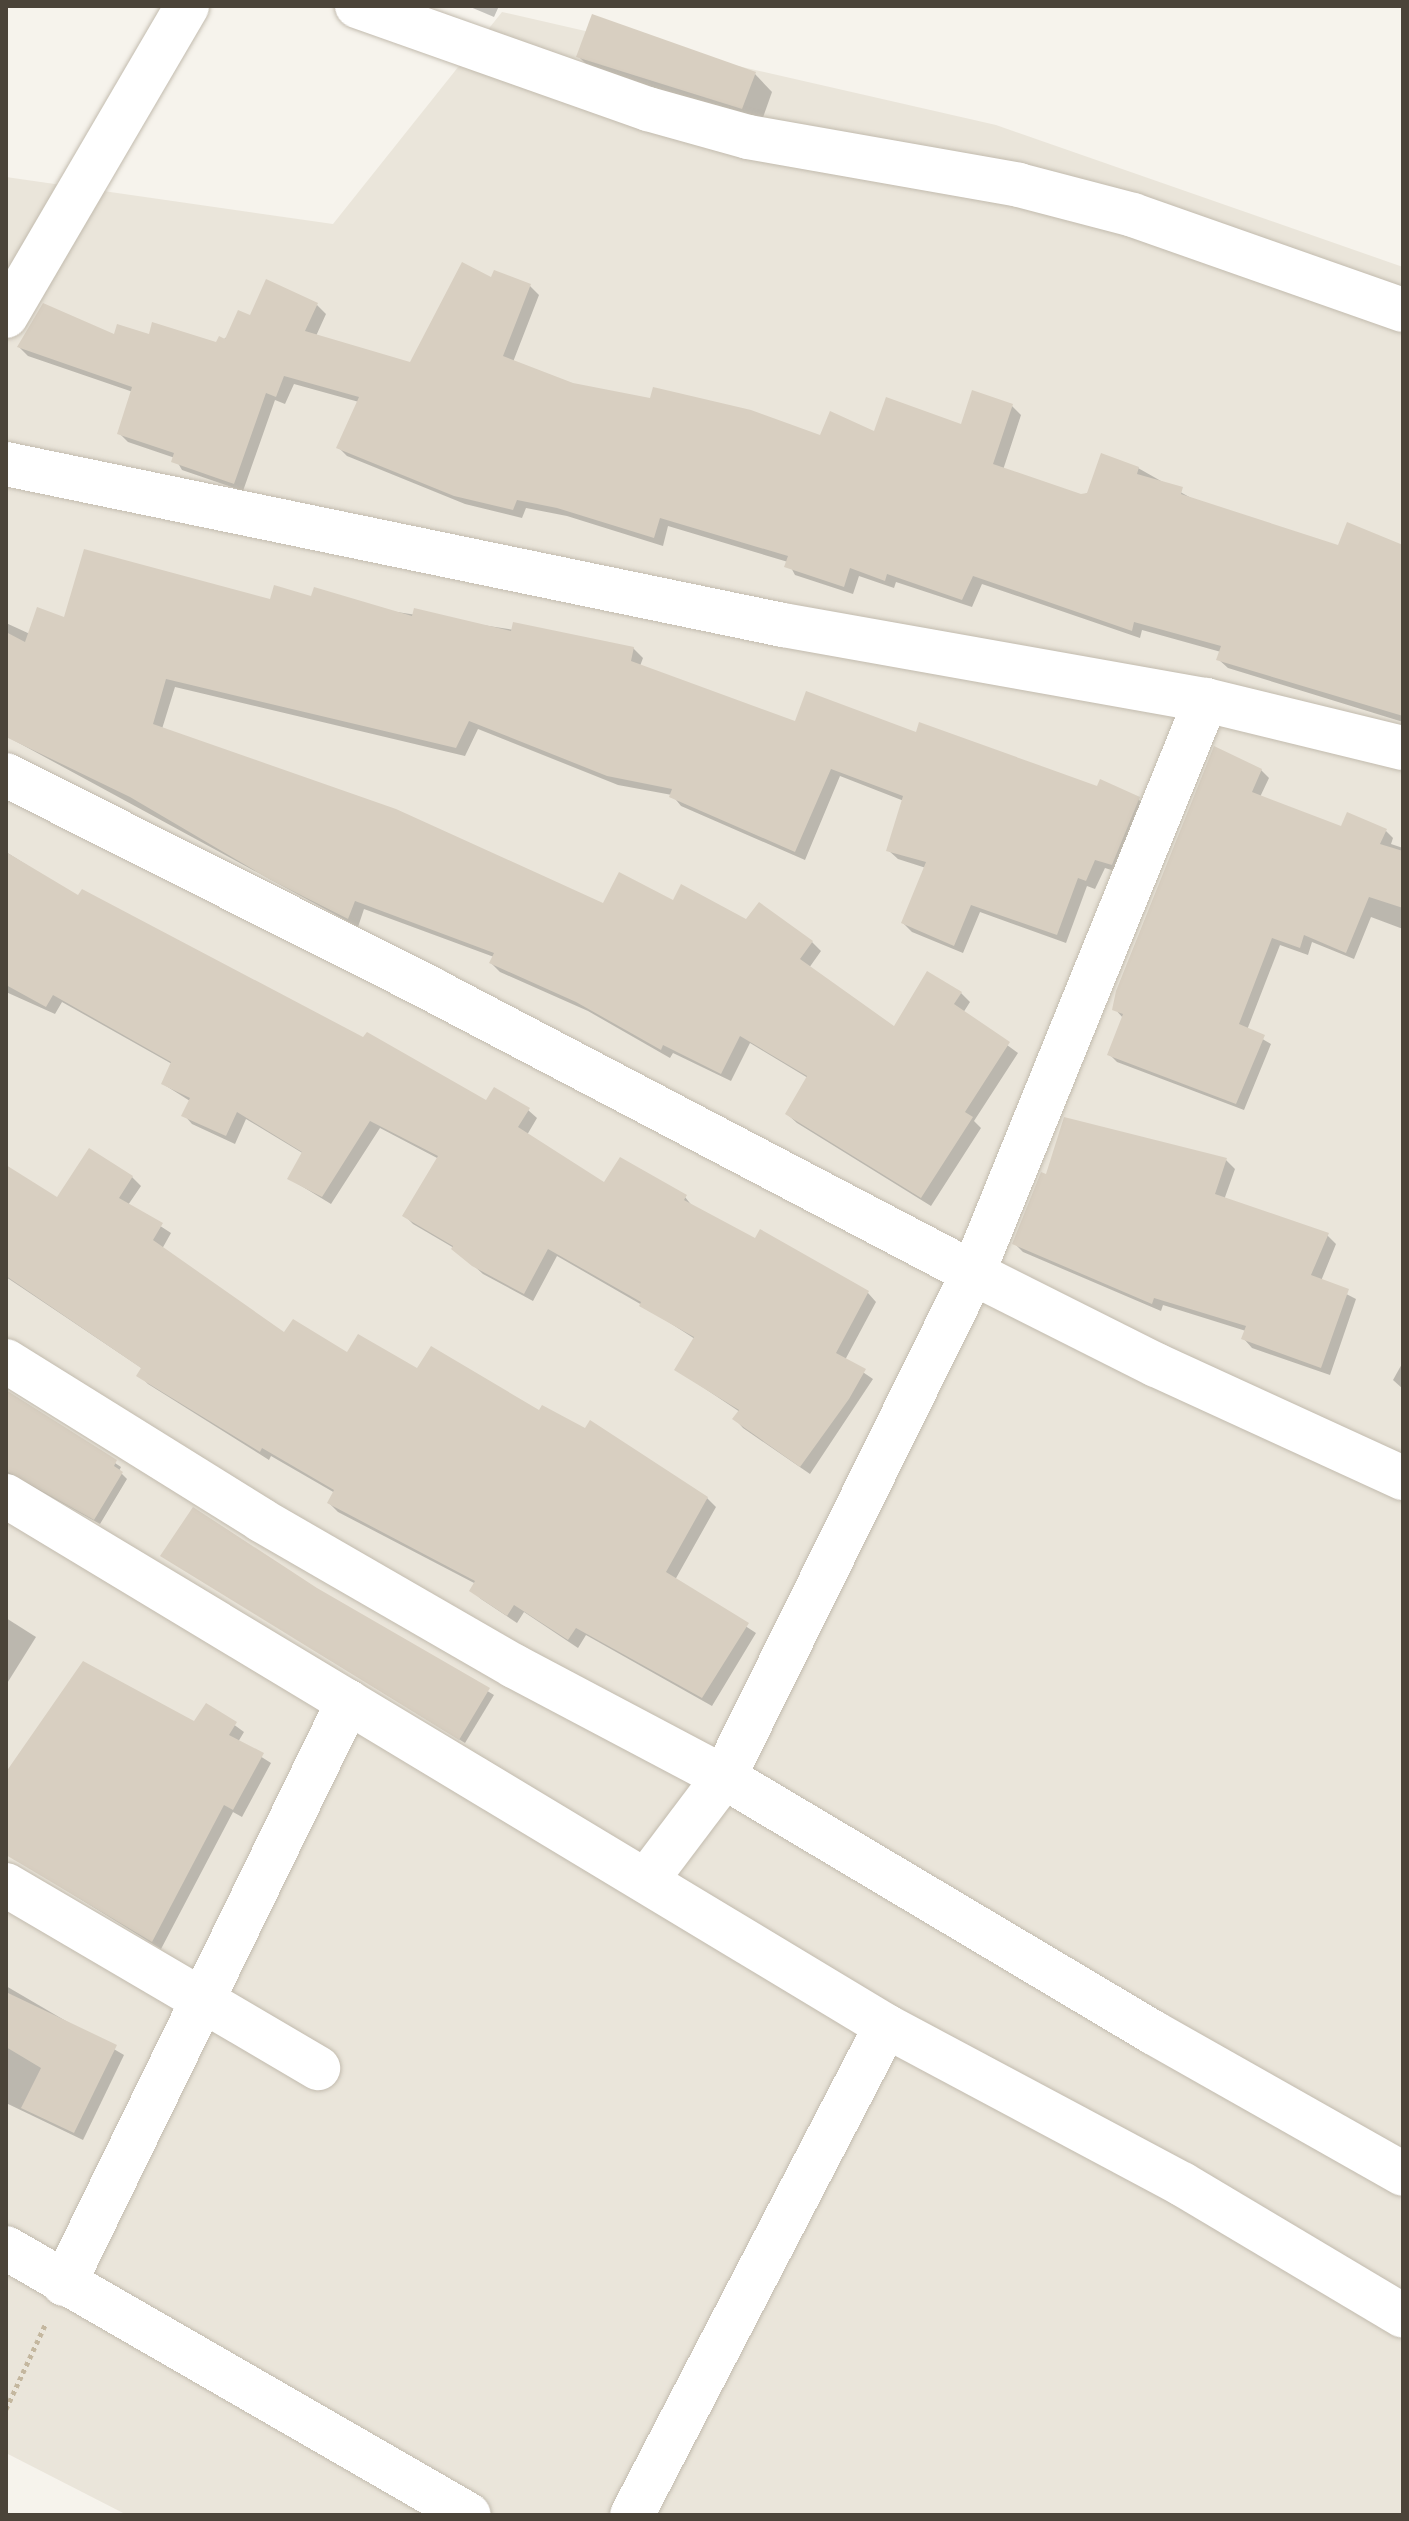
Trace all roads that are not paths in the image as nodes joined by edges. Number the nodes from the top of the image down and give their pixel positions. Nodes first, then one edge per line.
1 (187, 6) edge
2 (357, 6) edge
3 (1403, 310) edge
4 (6, 316) edge
5 (6, 464) edge
6 (1206, 700) junction
7 (1403, 748) edge
8 (6, 775) edge
9 (973, 1273) junction
10 (6, 1361) edge
11 (1403, 1478) edge
12 (6, 1496) edge
13 (348, 1702) junction
14 (724, 1777) junction
15 (647, 1879) junction
16 (6, 1885) edge
17 (203, 2003) junction
18 (886, 2026) junction
19 (318, 2068) dead end
20 (1403, 2174) edge
21 (6, 2248) edge
22 (64, 2284) junction
23 (1403, 2316) edge
24 (469, 2515) edge
25 (632, 2515) edge

1 - 4 street
2 - 3 street
5 - 6 street
6 - 7 street
6 - 9 street
8 - 9 street
9 - 11 street
9 - 14 street
10 - 14 street
12 - 13 street
13 - 15 street
13 - 17 street
14 - 15 street
14 - 20 street
15 - 18 street
16 - 17 street
17 - 19 street
17 - 22 street
18 - 23 street
18 - 25 street
21 - 22 street
22 - 24 street

